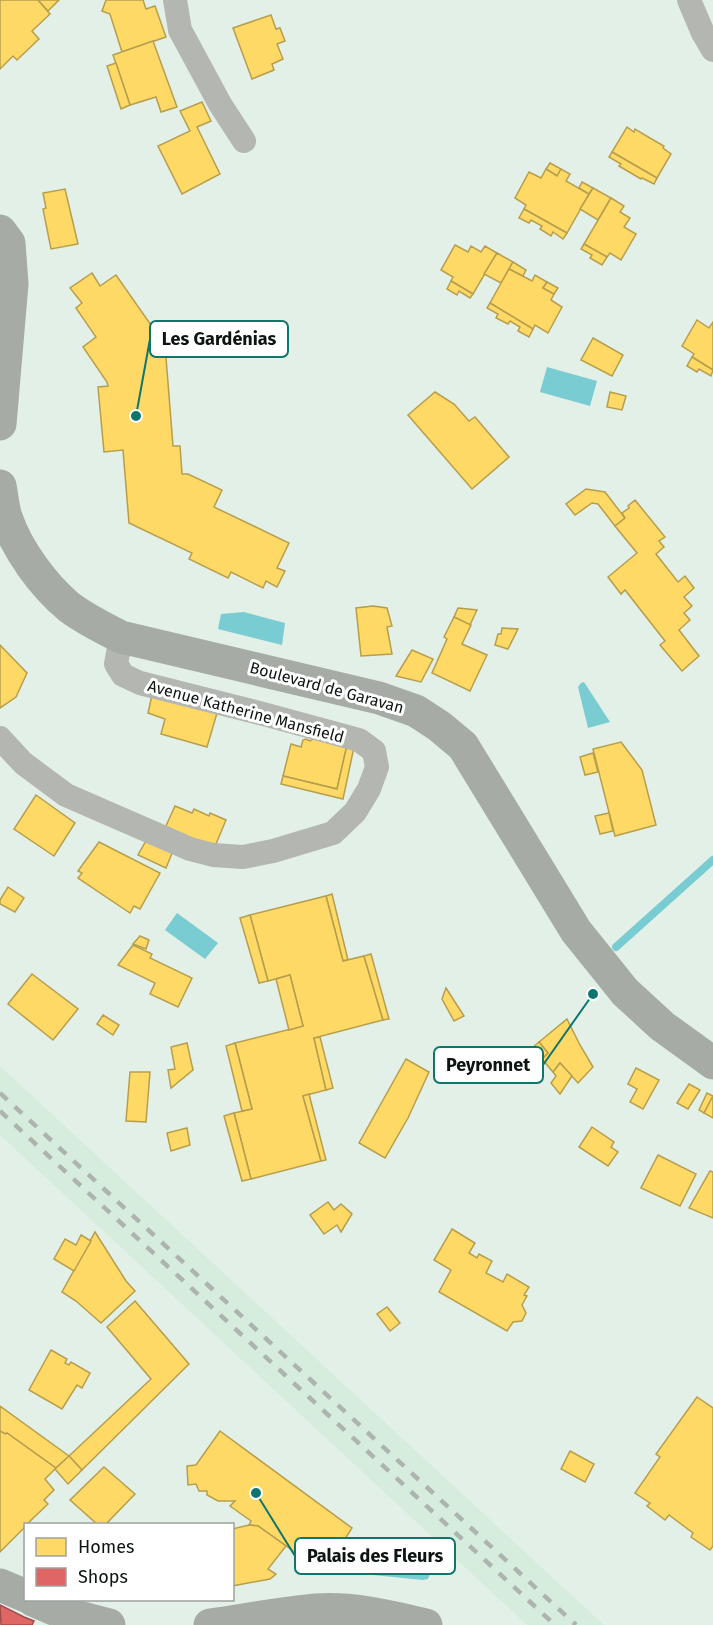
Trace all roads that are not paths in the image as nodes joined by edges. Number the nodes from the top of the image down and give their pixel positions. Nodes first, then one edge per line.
1 (176, 0) edge
2 (689, 0) edge
3 (713, 50) edge
4 (244, 141) dead end
5 (0, 231) edge
6 (0, 423) edge
7 (0, 486) edge
8 (121, 637) junction
9 (0, 738) edge
10 (713, 1063) edge
11 (0, 1584) edge
12 (24, 1595) edge
13 (37, 1601) edge
14 (109, 1625) edge
15 (210, 1625) edge
16 (426, 1625) edge

1 - 4 street
2 - 3 street
5 - 6 street
7 - 8 street, Boulevard de Garavan
8 - 9 street, Avenue Katherine Mansfield
8 - 10 street, Boulevard de Garavan
11 - 12 street
13 - 14 street
15 - 16 street

